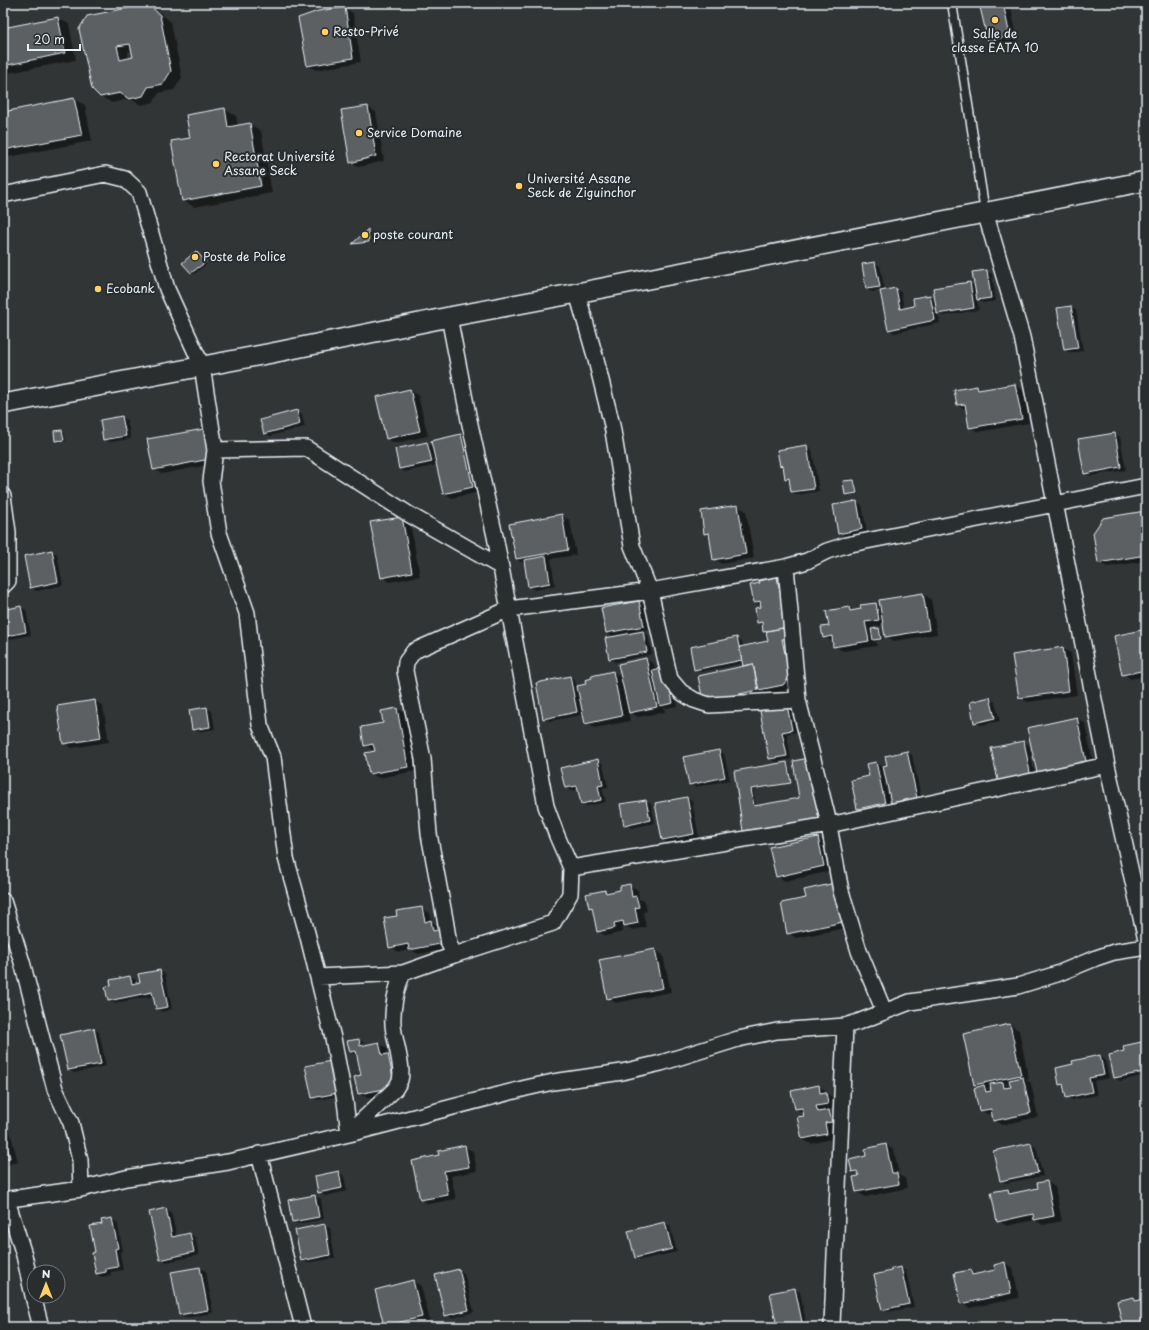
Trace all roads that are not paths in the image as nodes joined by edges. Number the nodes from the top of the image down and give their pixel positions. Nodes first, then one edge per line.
1 (952, 3) edge
2 (1146, 181) edge
3 (3, 195) edge
4 (985, 212) junction
5 (577, 293) junction
6 (449, 317) junction
7 (202, 366) junction
8 (3, 404) edge
9 (215, 450) junction
10 (1146, 486) edge
11 (3, 496) edge
12 (1055, 503) junction
13 (501, 567) junction
14 (786, 567) junction
15 (3, 586) edge
16 (650, 591) junction
17 (509, 609) junction
18 (798, 700) junction
19 (1107, 765) junction
20 (829, 825) junction
21 (571, 868) junction
22 (3, 901) edge
23 (1146, 940) edge
24 (1146, 947) edge
25 (454, 955) junction
26 (402, 973) junction
27 (318, 977) junction
28 (884, 1011) junction
29 (845, 1026) junction
30 (349, 1134) junction
31 (258, 1154) junction
32 (81, 1189) junction
33 (5, 1200) edge
34 (832, 1324) dead end
35 (41, 1327) edge
36 (302, 1327) edge

1 - 4 lane
2 - 4 street
3 - 7 street
4 - 5 street
4 - 12 street
5 - 6 street
5 - 16 street
6 - 7 street
6 - 13 street
7 - 8 street
7 - 9 street
9 - 13 street
9 - 27 street
10 - 12 street
11 - 15 street
12 - 14 street
12 - 19 street
13 - 17 street
14 - 16 street
14 - 18 street
16 - 17 street
16 - 18 street
17 - 21 street
17 - 25 street
18 - 20 street
19 - 20 street
19 - 23 street
20 - 21 street
20 - 28 street
21 - 25 street
22 - 32 street
24 - 28 street
25 - 26 street
26 - 27 street
26 - 30 street
27 - 30 street
28 - 29 street
29 - 30 street
29 - 34 street
30 - 31 street
31 - 32 street
31 - 36 street
32 - 33 street
33 - 35 street

